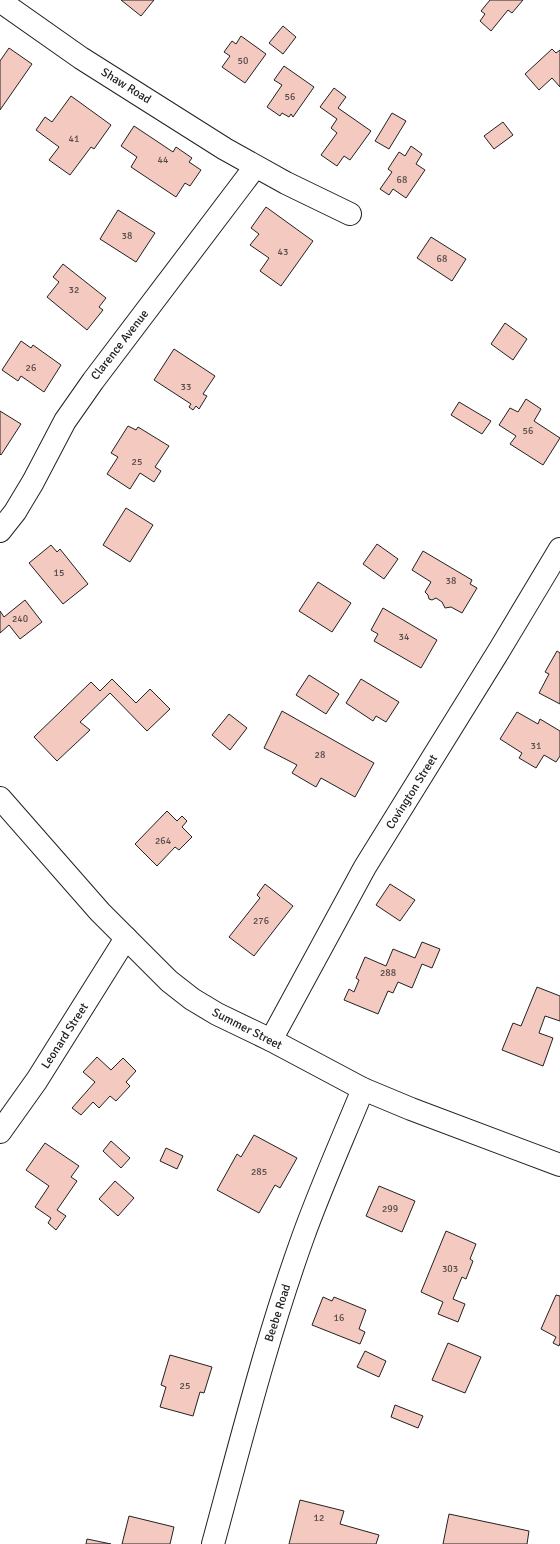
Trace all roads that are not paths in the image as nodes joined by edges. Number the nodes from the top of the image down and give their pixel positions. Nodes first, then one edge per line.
1 (0, 1) edge
2 (255, 167) junction
3 (350, 214) dead end
4 (0, 531) edge
5 (560, 549) edge
6 (0, 798) edge
7 (126, 938) junction
8 (270, 1040) junction
9 (363, 1089) junction
10 (0, 1132) edge
11 (560, 1165) edge
12 (213, 1544) edge

1 - 2 street, Shaw Road
2 - 3 street, Shaw Road
2 - 4 street, Clarence Avenue
5 - 8 street, Covington Street
6 - 7 street, Summer Street
7 - 8 street, Summer Street
7 - 10 street, Leonard Street
8 - 9 street, Summer Street
9 - 11 street, Summer Street
9 - 12 street, Beebe Road

